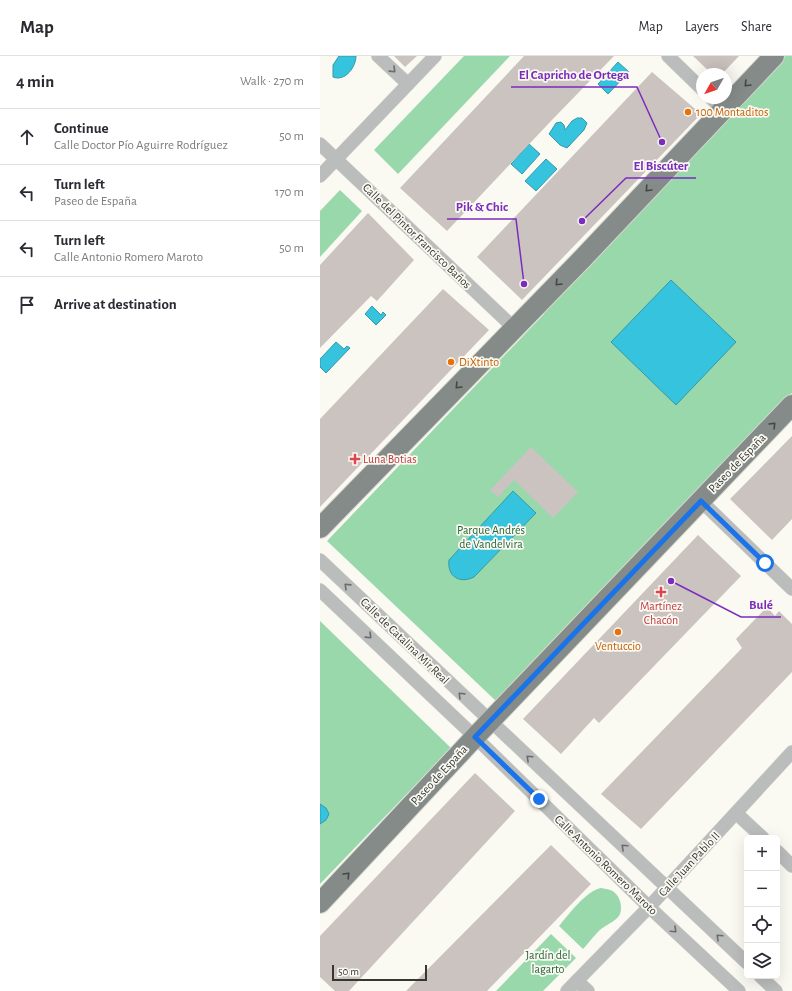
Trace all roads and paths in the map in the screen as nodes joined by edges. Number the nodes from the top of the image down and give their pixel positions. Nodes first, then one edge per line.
1 (378, 56) edge
2 (435, 56) edge
3 (668, 56) edge
4 (774, 56) edge
5 (696, 83) edge
6 (408, 84) junction
7 (732, 91) edge
8 (716, 104) edge
9 (320, 144) edge
10 (336, 159) junction
11 (320, 176) edge
12 (514, 328) junction
13 (792, 405) edge
14 (701, 501) junction
15 (320, 528) edge
16 (320, 560) edge
17 (792, 589) edge
18 (320, 590) edge
19 (490, 721) junction
20 (475, 737) junction
21 (792, 752) edge
22 (736, 813) junction
23 (760, 835) edge
24 (780, 855) edge
25 (792, 866) edge
26 (667, 888) junction
27 (320, 903) edge
28 (650, 907) junction
29 (744, 960) edge
30 (763, 979) edge
31 (577, 980) junction
32 (567, 991) edge
33 (588, 991) edge
34 (739, 991) edge
35 (776, 991) edge

1 -> 6 street
2 - 6 street
3 - 5 street
4 -> 7 main road
6 - 10 street
8 -> 12 main road
9 - 10 street, Calle del Pintor Francisco Baños
10 - 11 street
10 - 12 street, Calle del Pintor Francisco Baños
12 -> 15 main road
14 -> 13 main road, Paseo de España
14 - 17 street
14 - 19 main road, Paseo de España
19 -> 16 street, Calle de Catalina Mir Real
18 -> 20 street, Calle de Catalina Mir Real
19 - 20 main road, Paseo de España
26 -> 19 street, Calle Antonio Romero Maroto
27 -> 20 main road, Paseo de España
20 - 28 street, Calle Antonio Romero Maroto
21 - 22 street, Calle Juan Pablo II
22 - 23 street
22 - 26 street, Calle Juan Pablo II
24 - 25 street
26 - 28 street, Calle Juan Pablo II
29 -> 26 street, Calle Antonio Romero Maroto
28 - 31 street, Calle Juan Pablo II
28 -> 34 street, Calle Antonio Romero Maroto
30 - 35 street
31 - 32 street, Calle Juan Pablo II
31 - 33 street

